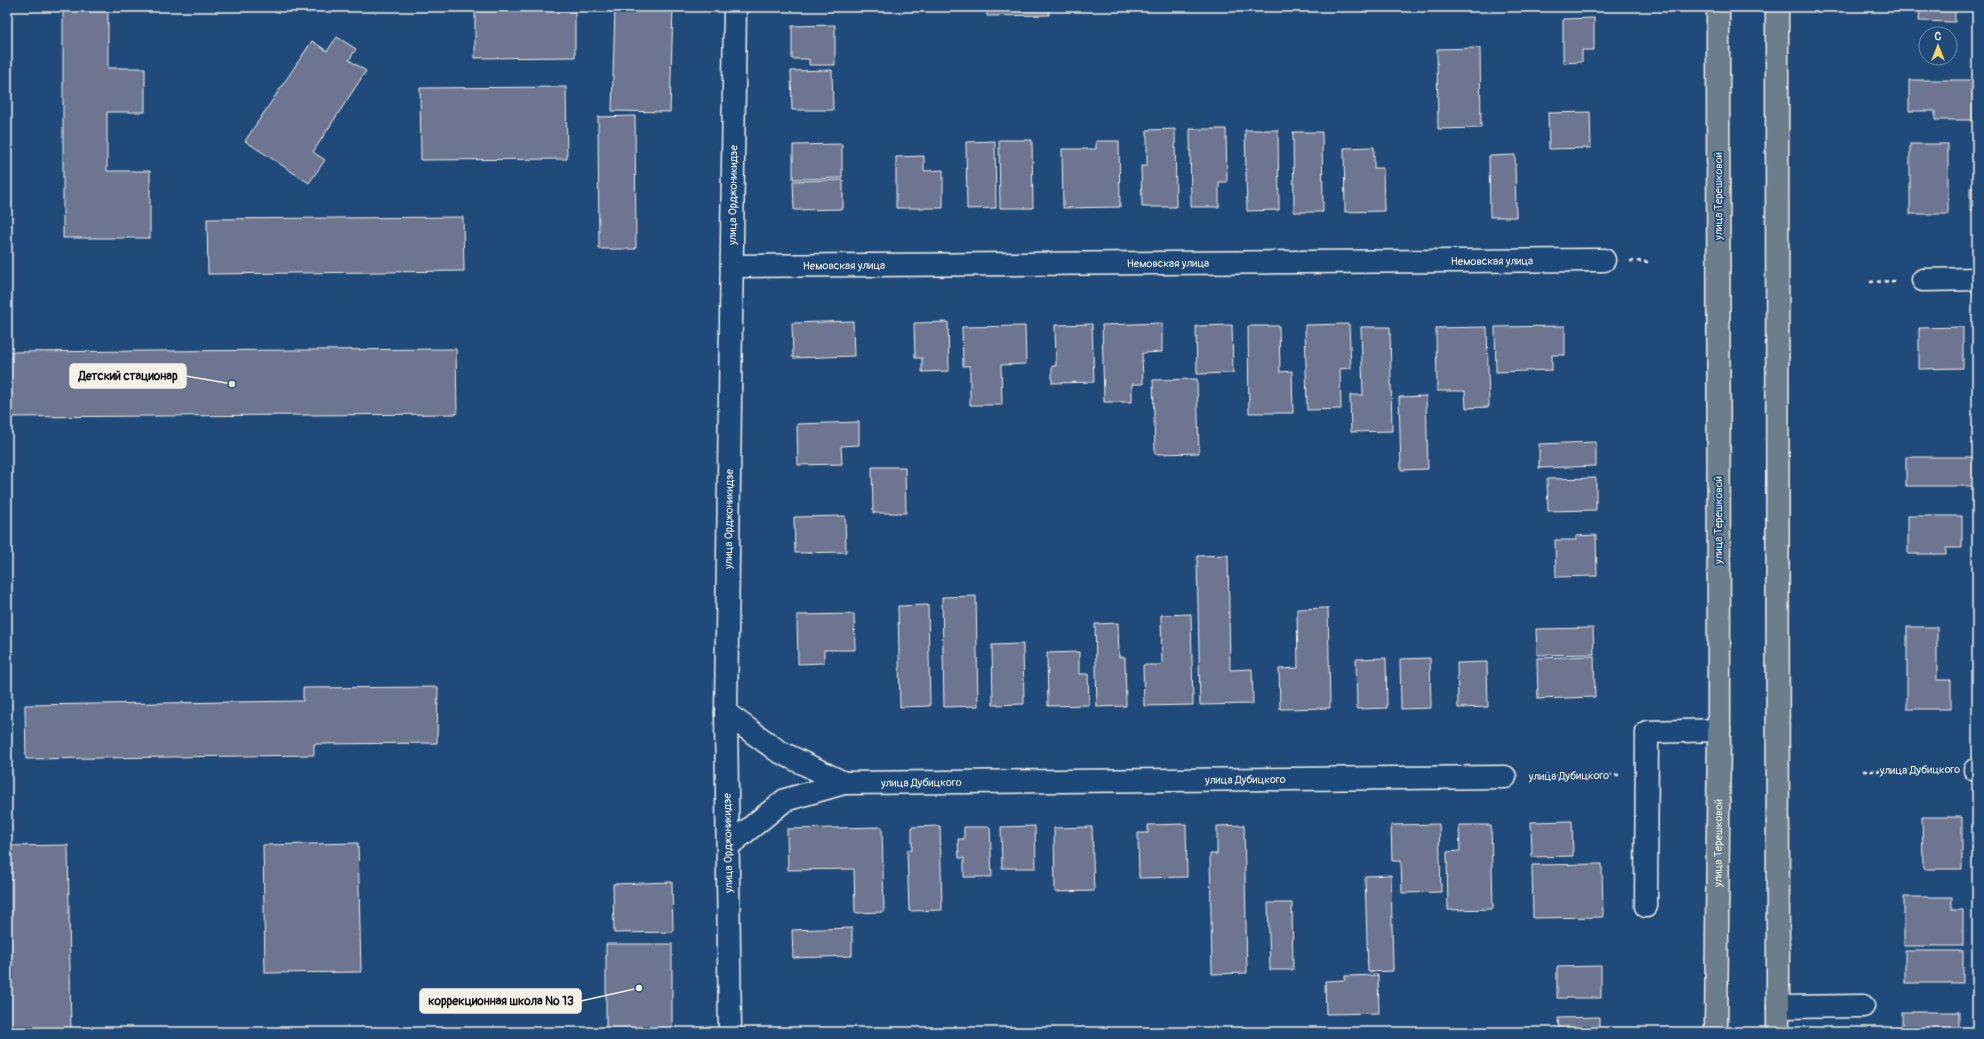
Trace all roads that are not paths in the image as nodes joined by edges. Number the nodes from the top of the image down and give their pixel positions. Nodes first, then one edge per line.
1 (735, 7) edge
2 (1718, 7) edge
3 (1777, 7) edge
4 (1604, 260) dead end
5 (732, 266) junction
6 (1977, 279) edge
7 (1923, 280) dead end
8 (726, 713) junction
9 (1719, 730) junction
10 (1505, 777) road end
11 (844, 783) junction
12 (728, 846) junction
13 (1646, 906) dead end
14 (1863, 1006) dead end
15 (1778, 1008) junction
16 (730, 1032) edge
17 (1716, 1032) edge
18 (1778, 1032) edge

1 - 5 street, улица Орджоникидзе
2 - 9 main road, улица Терешковой
3 - 15 main road
4 - 5 street, Немовская улица
5 - 8 street, улица Орджоникидзе
6 - 7 street
8 - 11 street, улица Дубицкого
8 - 12 street, улица Орджоникидзе
9 - 13 street
9 - 17 main road, улица Терешковой
10 - 11 street, улица Дубицкого
11 - 12 street, улица Дубицкого
12 - 16 street, улица Орджоникидзе
14 - 15 street
15 - 18 main road

